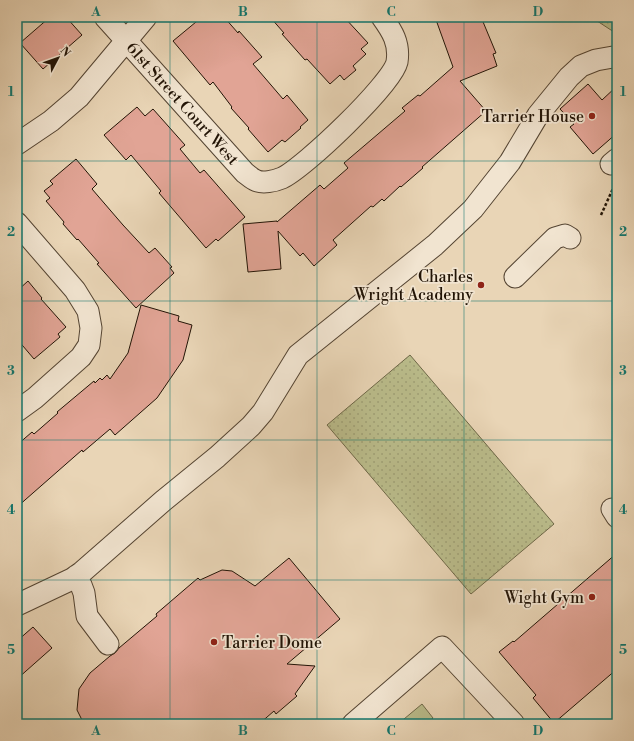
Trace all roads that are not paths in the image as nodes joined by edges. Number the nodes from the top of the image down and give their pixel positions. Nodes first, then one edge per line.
1 (105, 17) edge
2 (146, 17) edge
3 (382, 17) edge
4 (127, 40) junction
5 (617, 57) edge
6 (17, 144) edge
7 (17, 223) edge
8 (570, 238) dead end
9 (515, 277) dead end
10 (17, 411) edge
11 (76, 576) junction
12 (17, 605) edge
13 (108, 644) dead end
14 (353, 724) edge
15 (514, 724) edge

1 - 4 street, 61st Street Court West
2 - 4 street
3 - 4 street, 61st Street Court West
4 - 6 street
5 - 11 street
7 - 10 street
8 - 9 street
11 - 12 street
11 - 13 street
14 - 15 street

